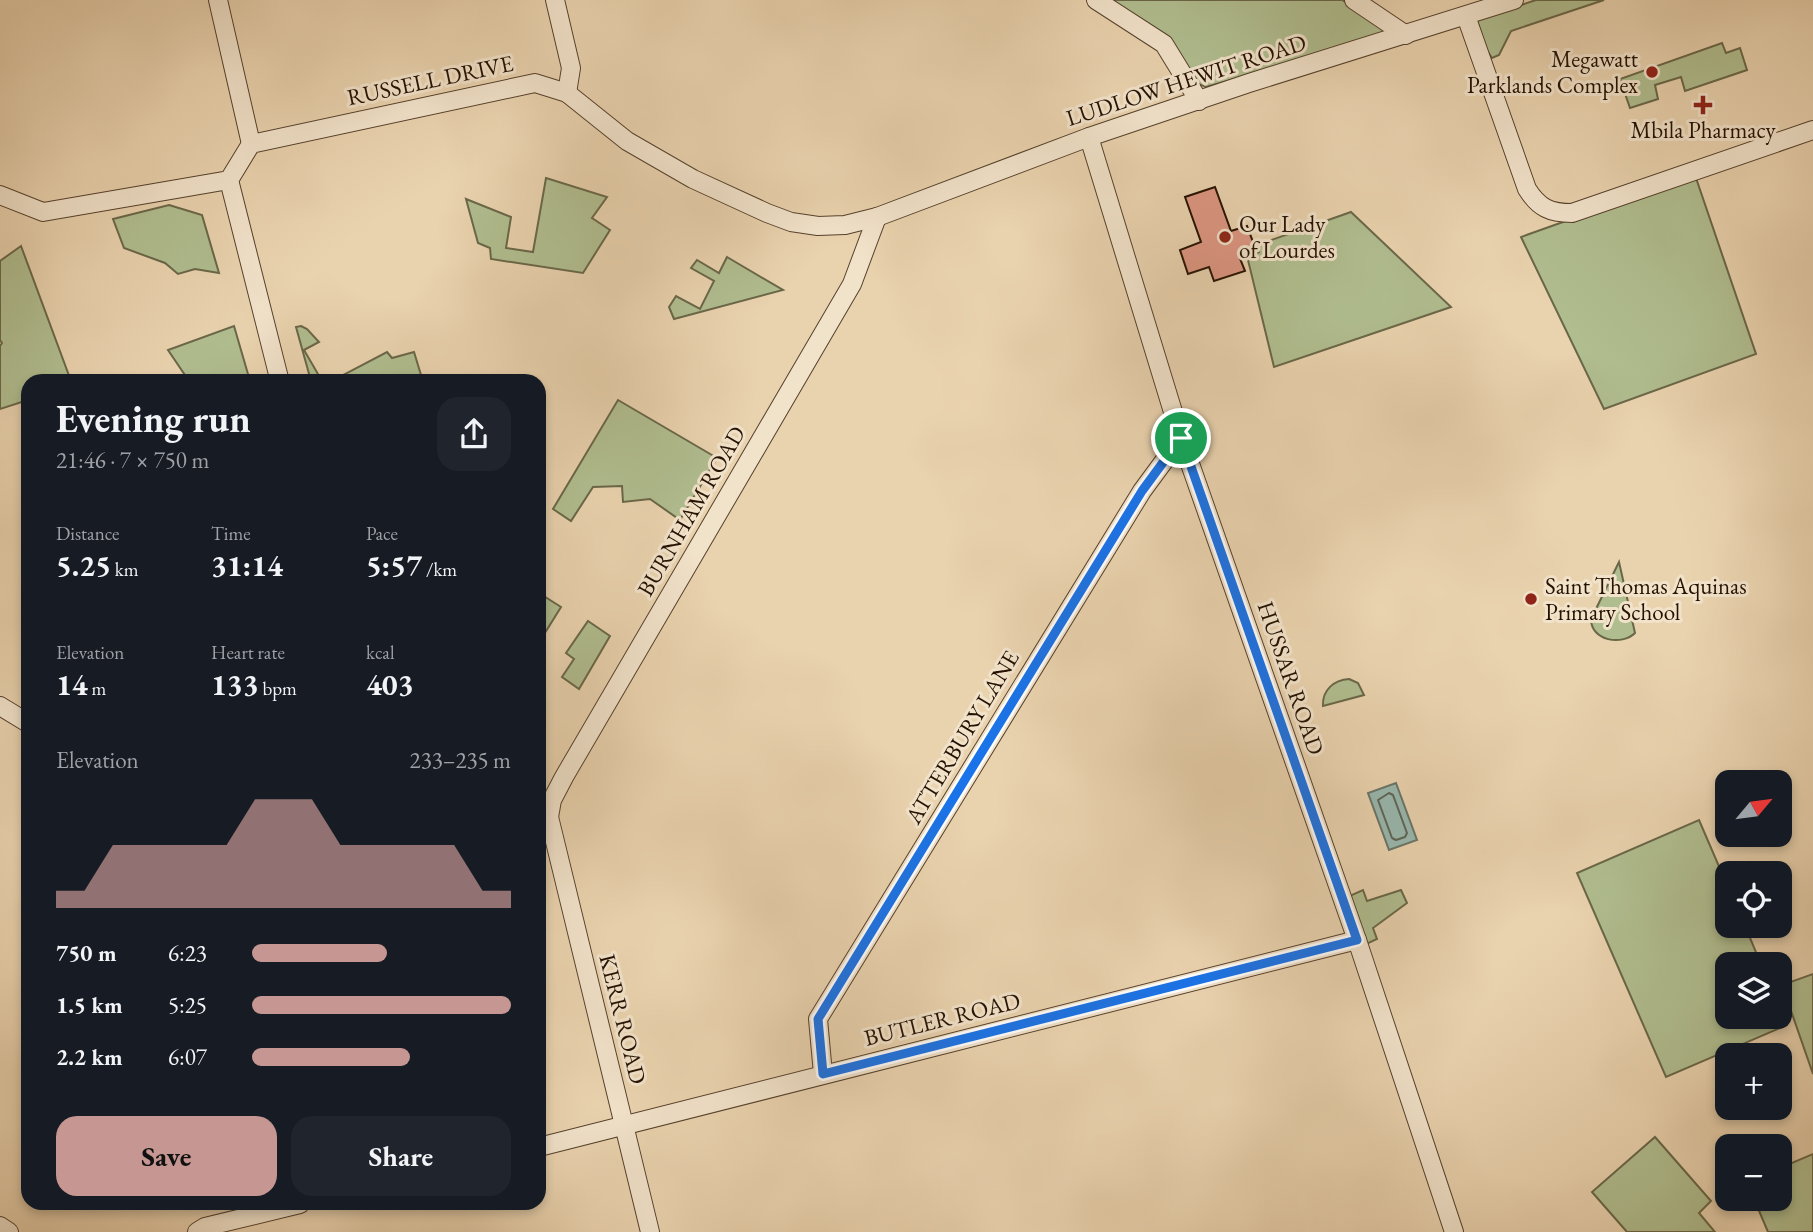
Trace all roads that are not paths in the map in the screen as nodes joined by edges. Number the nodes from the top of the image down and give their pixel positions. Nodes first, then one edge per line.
1 (218, 0) edge
2 (555, 0) edge
3 (1096, 0) edge
4 (1354, 0) edge
5 (1514, 0) edge
6 (1466, 16) junction
7 (1406, 35) junction
8 (566, 93) junction
9 (1199, 101) junction
10 (1813, 130) edge
11 (1089, 137) junction
12 (251, 144) junction
13 (229, 180) junction
14 (9, 203) edge
15 (877, 217) junction
16 (278, 374) edge
17 (1181, 438) junction
18 (0, 706) edge
19 (21, 719) edge
20 (546, 814) edge
21 (546, 824) edge
22 (1357, 940) junction
23 (823, 1074) junction
24 (625, 1126) junction
25 (546, 1145) edge
26 (275, 1210) edge
27 (0, 1226) edge
28 (9, 1232) edge
29 (197, 1232) edge
30 (650, 1232) edge
31 (1454, 1232) edge

1 - 12 street
2 - 8 street
3 - 9 street
4 - 7 street
5 - 6 street, LUDLOW HEWIT ROAD
6 - 7 street, LUDLOW HEWIT ROAD
6 - 10 street
7 - 9 street, LUDLOW HEWIT ROAD
8 - 12 street, RUSSELL DRIVE
8 - 15 street, RUSSELL DRIVE
9 - 11 street, LUDLOW HEWIT ROAD
11 - 15 street, LUDLOW HEWIT ROAD
11 - 17 street, HUSSAR ROAD
12 - 13 street
13 - 14 street
13 - 16 street
15 - 20 street, BURNHAM ROAD
17 - 22 street, HUSSAR ROAD
17 - 23 street, ATTERBURY LANE
18 - 19 street
21 - 24 street, KERR ROAD
22 - 23 street, BUTLER ROAD
22 - 31 street, HUSSAR ROAD
23 - 24 street, BUTLER ROAD
24 - 25 street, BUTLER ROAD
24 - 30 street, KERR ROAD
26 - 29 street
27 - 28 street

